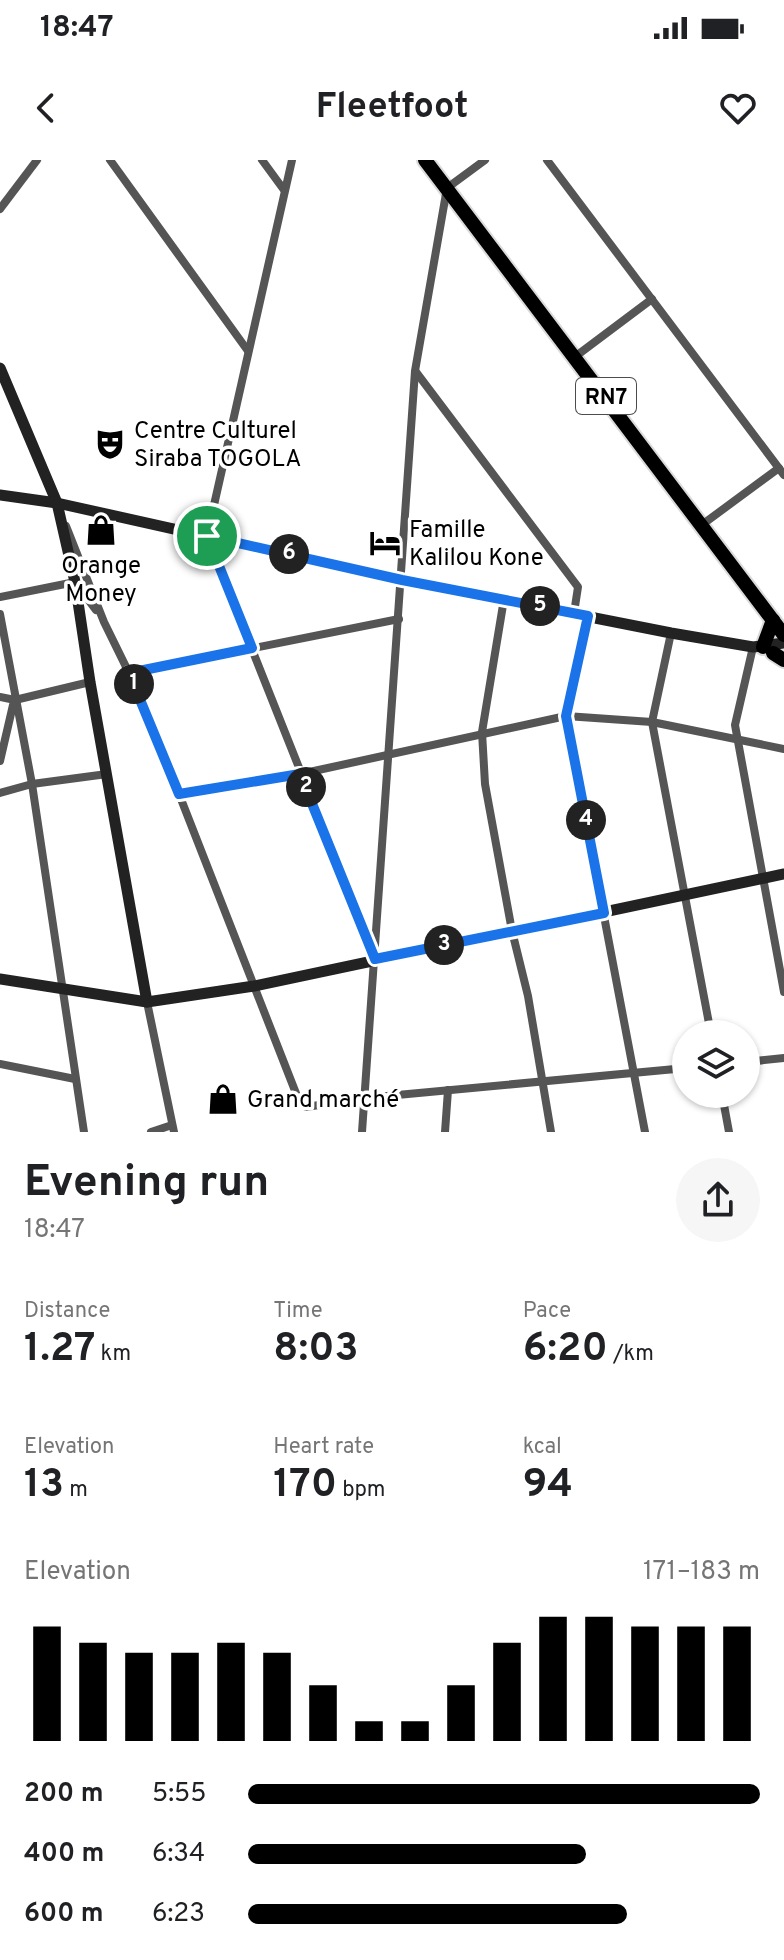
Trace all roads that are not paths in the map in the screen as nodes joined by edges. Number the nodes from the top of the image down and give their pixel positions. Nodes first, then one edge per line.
1 (37, 160) edge
2 (110, 160) edge
3 (262, 160) edge
4 (292, 160) edge
5 (425, 160) edge
6 (485, 160) edge
7 (547, 160) edge
8 (447, 188) junction
9 (284, 190) junction
10 (0, 209) edge
11 (652, 299) junction
12 (248, 351) junction
13 (576, 356) junction
14 (0, 368) edge
15 (415, 371) junction
16 (781, 472) edge
17 (0, 495) edge
18 (57, 503) junction
19 (703, 524) junction
20 (207, 536) junction
21 (402, 580) junction
22 (75, 582) junction
23 (0, 597) edge
24 (504, 599) junction
25 (574, 613) junction
26 (0, 614) edge
27 (588, 616) junction
28 (399, 619) junction
29 (104, 622) junction
30 (781, 632) edge
31 (671, 633) junction
32 (252, 648) junction
33 (769, 652) edge
34 (129, 673) junction
35 (90, 682) junction
36 (0, 697) edge
37 (15, 700) junction
38 (566, 716) junction
39 (652, 722) junction
40 (482, 732) junction
41 (738, 741) junction
42 (784, 749) edge
43 (389, 752) junction
44 (0, 761) edge
45 (107, 774) junction
46 (300, 774) junction
47 (32, 784) junction
48 (0, 793) edge
49 (179, 794) junction
50 (784, 874) edge
51 (762, 879) junction
52 (685, 897) junction
53 (604, 913) junction
54 (512, 931) junction
55 (375, 959) junction
56 (0, 979) edge
57 (254, 986) junction
58 (62, 989) junction
59 (784, 992) edge
60 (147, 1002) junction
61 (708, 1020) edge
62 (784, 1058) edge
63 (760, 1061) edge
64 (0, 1064) edge
65 (672, 1069) edge
66 (635, 1072) junction
67 (75, 1079) junction
68 (543, 1081) junction
69 (448, 1090) junction
70 (365, 1098) junction
71 (725, 1108) edge
72 (173, 1129) edge
73 (84, 1132) edge
74 (151, 1132) edge
75 (362, 1132) edge
76 (445, 1132) edge
77 (551, 1132) edge
78 (645, 1132) edge
79 (729, 1132) edge

1 - 10 street
2 - 12 street
3 - 9 street
4 - 9 street
5 - 8 highway, RN7
6 - 8 street
7 - 11 street
8 - 13 highway, RN7
8 - 15 street
9 - 12 street
11 - 13 street
11 - 16 street
12 - 20 street
13 - 19 highway, RN7
14 - 18 street
15 - 21 street
15 - 25 street
16 - 19 street
17 - 18 street
18 - 20 street
18 - 22 street
18 - 29 street
19 - 30 highway, RN7
20 - 21 street
20 - 32 street
21 - 24 street
21 - 28 street
22 - 23 street
22 - 29 street
22 - 35 street
24 - 25 street
24 - 40 street
25 - 27 street
26 - 37 street
27 - 31 street
27 - 38 street
28 - 32 street
28 - 43 street
29 - 34 street
30 - 33 highway
30 - 33 street
31 - 33 street
31 - 39 street
32 - 34 street
32 - 46 street
33 - 41 street
34 - 49 street
35 - 37 street
35 - 45 street
36 - 37 street
37 - 44 street
37 - 47 street
38 - 39 street
38 - 40 street
38 - 53 street
39 - 41 street
39 - 52 street
40 - 43 street
40 - 54 street
41 - 42 street
41 - 51 street
43 - 46 street
43 - 55 street
45 - 47 street
45 - 60 street
46 - 49 street
46 - 55 street
47 - 48 street
47 - 58 street
49 - 57 street
50 - 51 street
51 - 52 street
51 - 59 street
52 - 53 street
52 - 61 street
53 - 54 street
53 - 66 street
54 - 55 street
54 - 68 street
55 - 57 street
55 - 70 street
56 - 58 street
57 - 60 street
57 - 70 street
58 - 60 street
58 - 67 street
60 - 72 street
62 - 63 street
64 - 67 street
65 - 66 street
66 - 68 street
66 - 78 street
67 - 73 street
68 - 69 street
68 - 77 street
69 - 70 street
69 - 76 street
70 - 75 street
71 - 79 street
72 - 74 street

